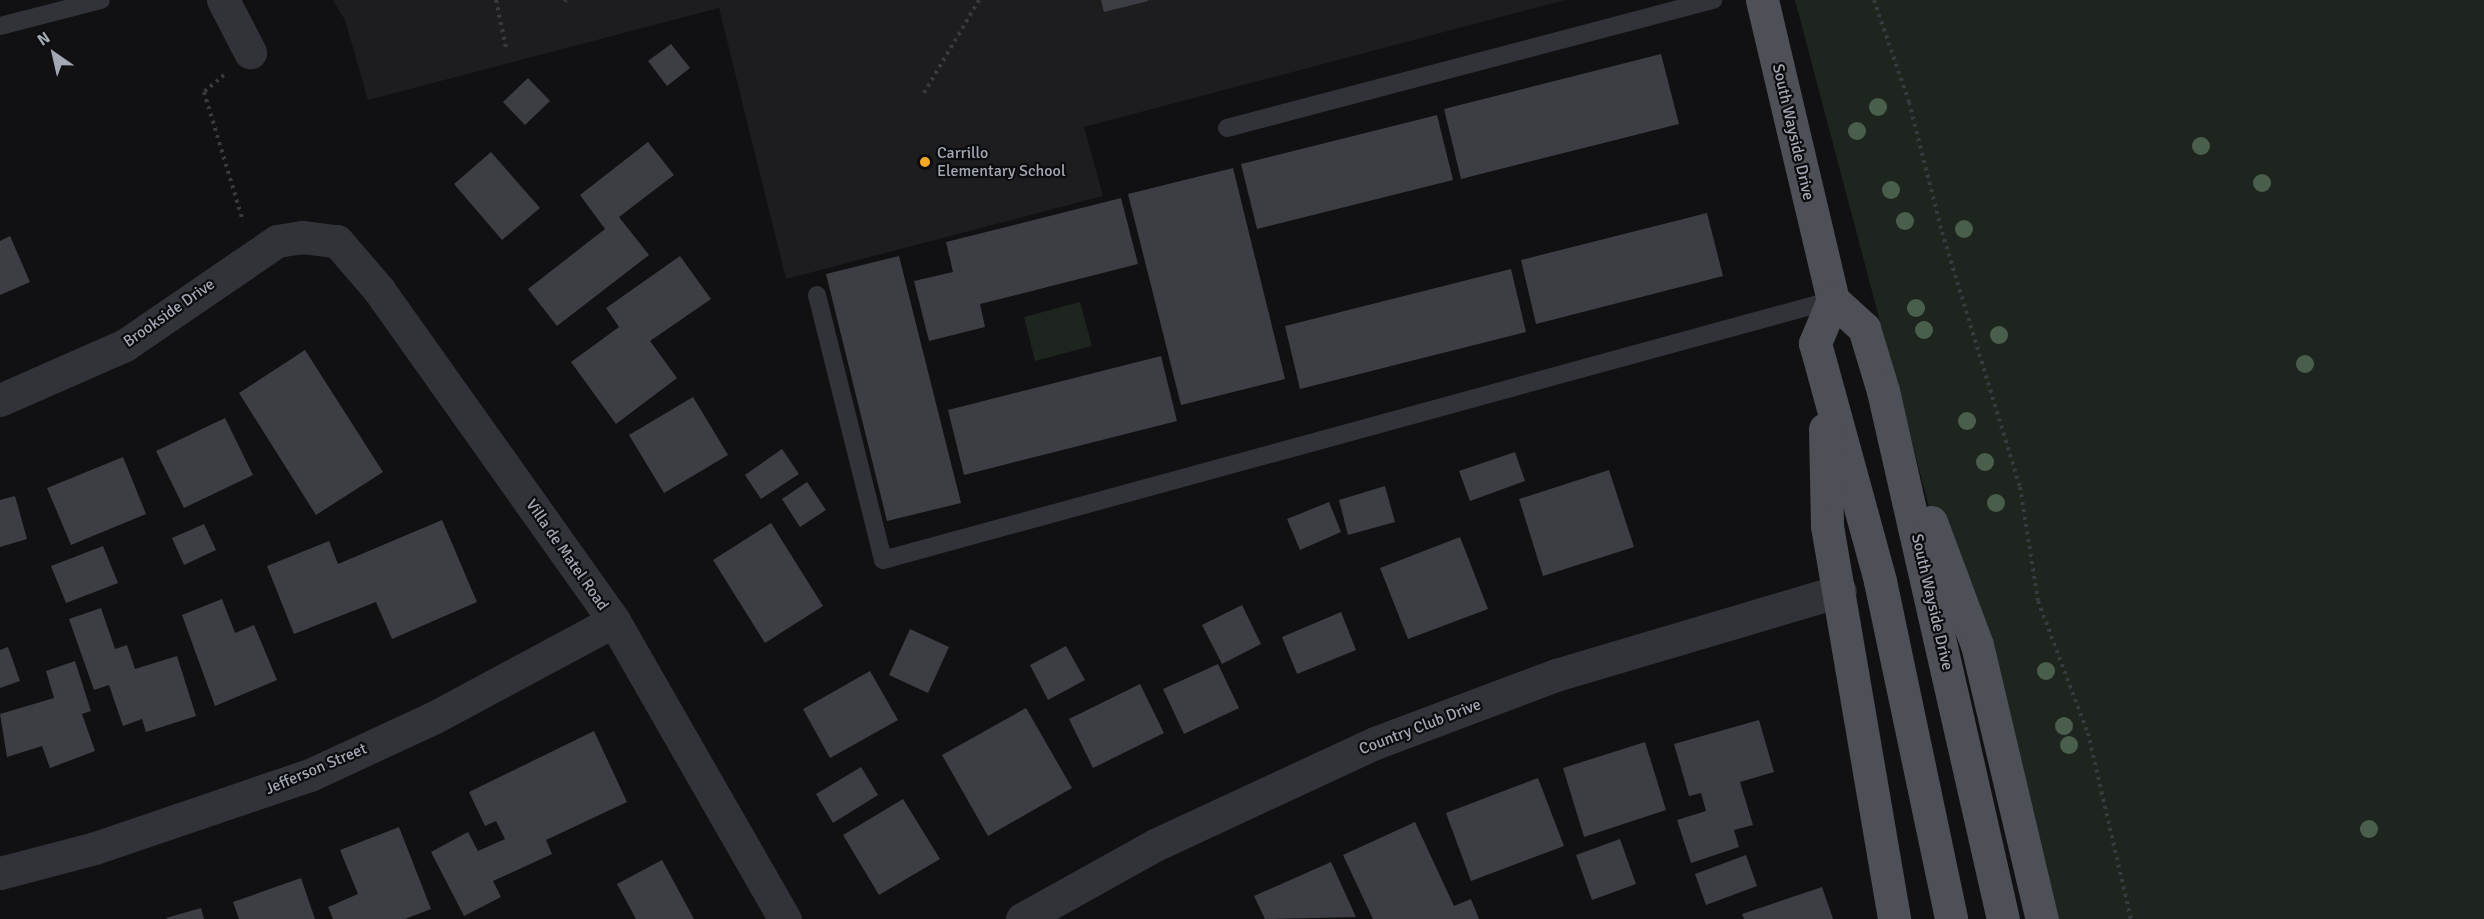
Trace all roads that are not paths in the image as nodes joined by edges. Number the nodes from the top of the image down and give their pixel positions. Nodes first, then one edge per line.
1 (101, 0) edge
2 (223, 0) edge
3 (1713, 0) edge
4 (1762, 0) edge
5 (0, 26) edge
6 (250, 52) road end
7 (1227, 128) dead end
8 (302, 237) joint
9 (817, 295) dead end
10 (1833, 300) junction
11 (1824, 379) junction
12 (1883, 391) junction
13 (0, 400) edge
14 (1840, 591) junction
15 (614, 621) junction
16 (0, 873) edge
17 (785, 919) edge
18 (1022, 919) edge
19 (1894, 919) edge
20 (1951, 919) edge
21 (2003, 919) edge
22 (2042, 919) edge

1 - 5 lane
2 - 6 street
3 - 7 lane
4 - 10 main road, South Wayside Drive
8 - 13 street, Brookside Drive
8 - 15 street, Villa de Matel Road
9 - 10 lane
10 - 11 main road
10 - 12 main road, South Wayside Drive
11 - 14 main road
11 - 20 main road
12 - 21 main road, South Wayside Drive
12 - 22 main road
14 - 18 street, Country Club Drive
14 - 19 main road
15 - 16 street, Jefferson Street
15 - 17 street, Villa de Matel Road

